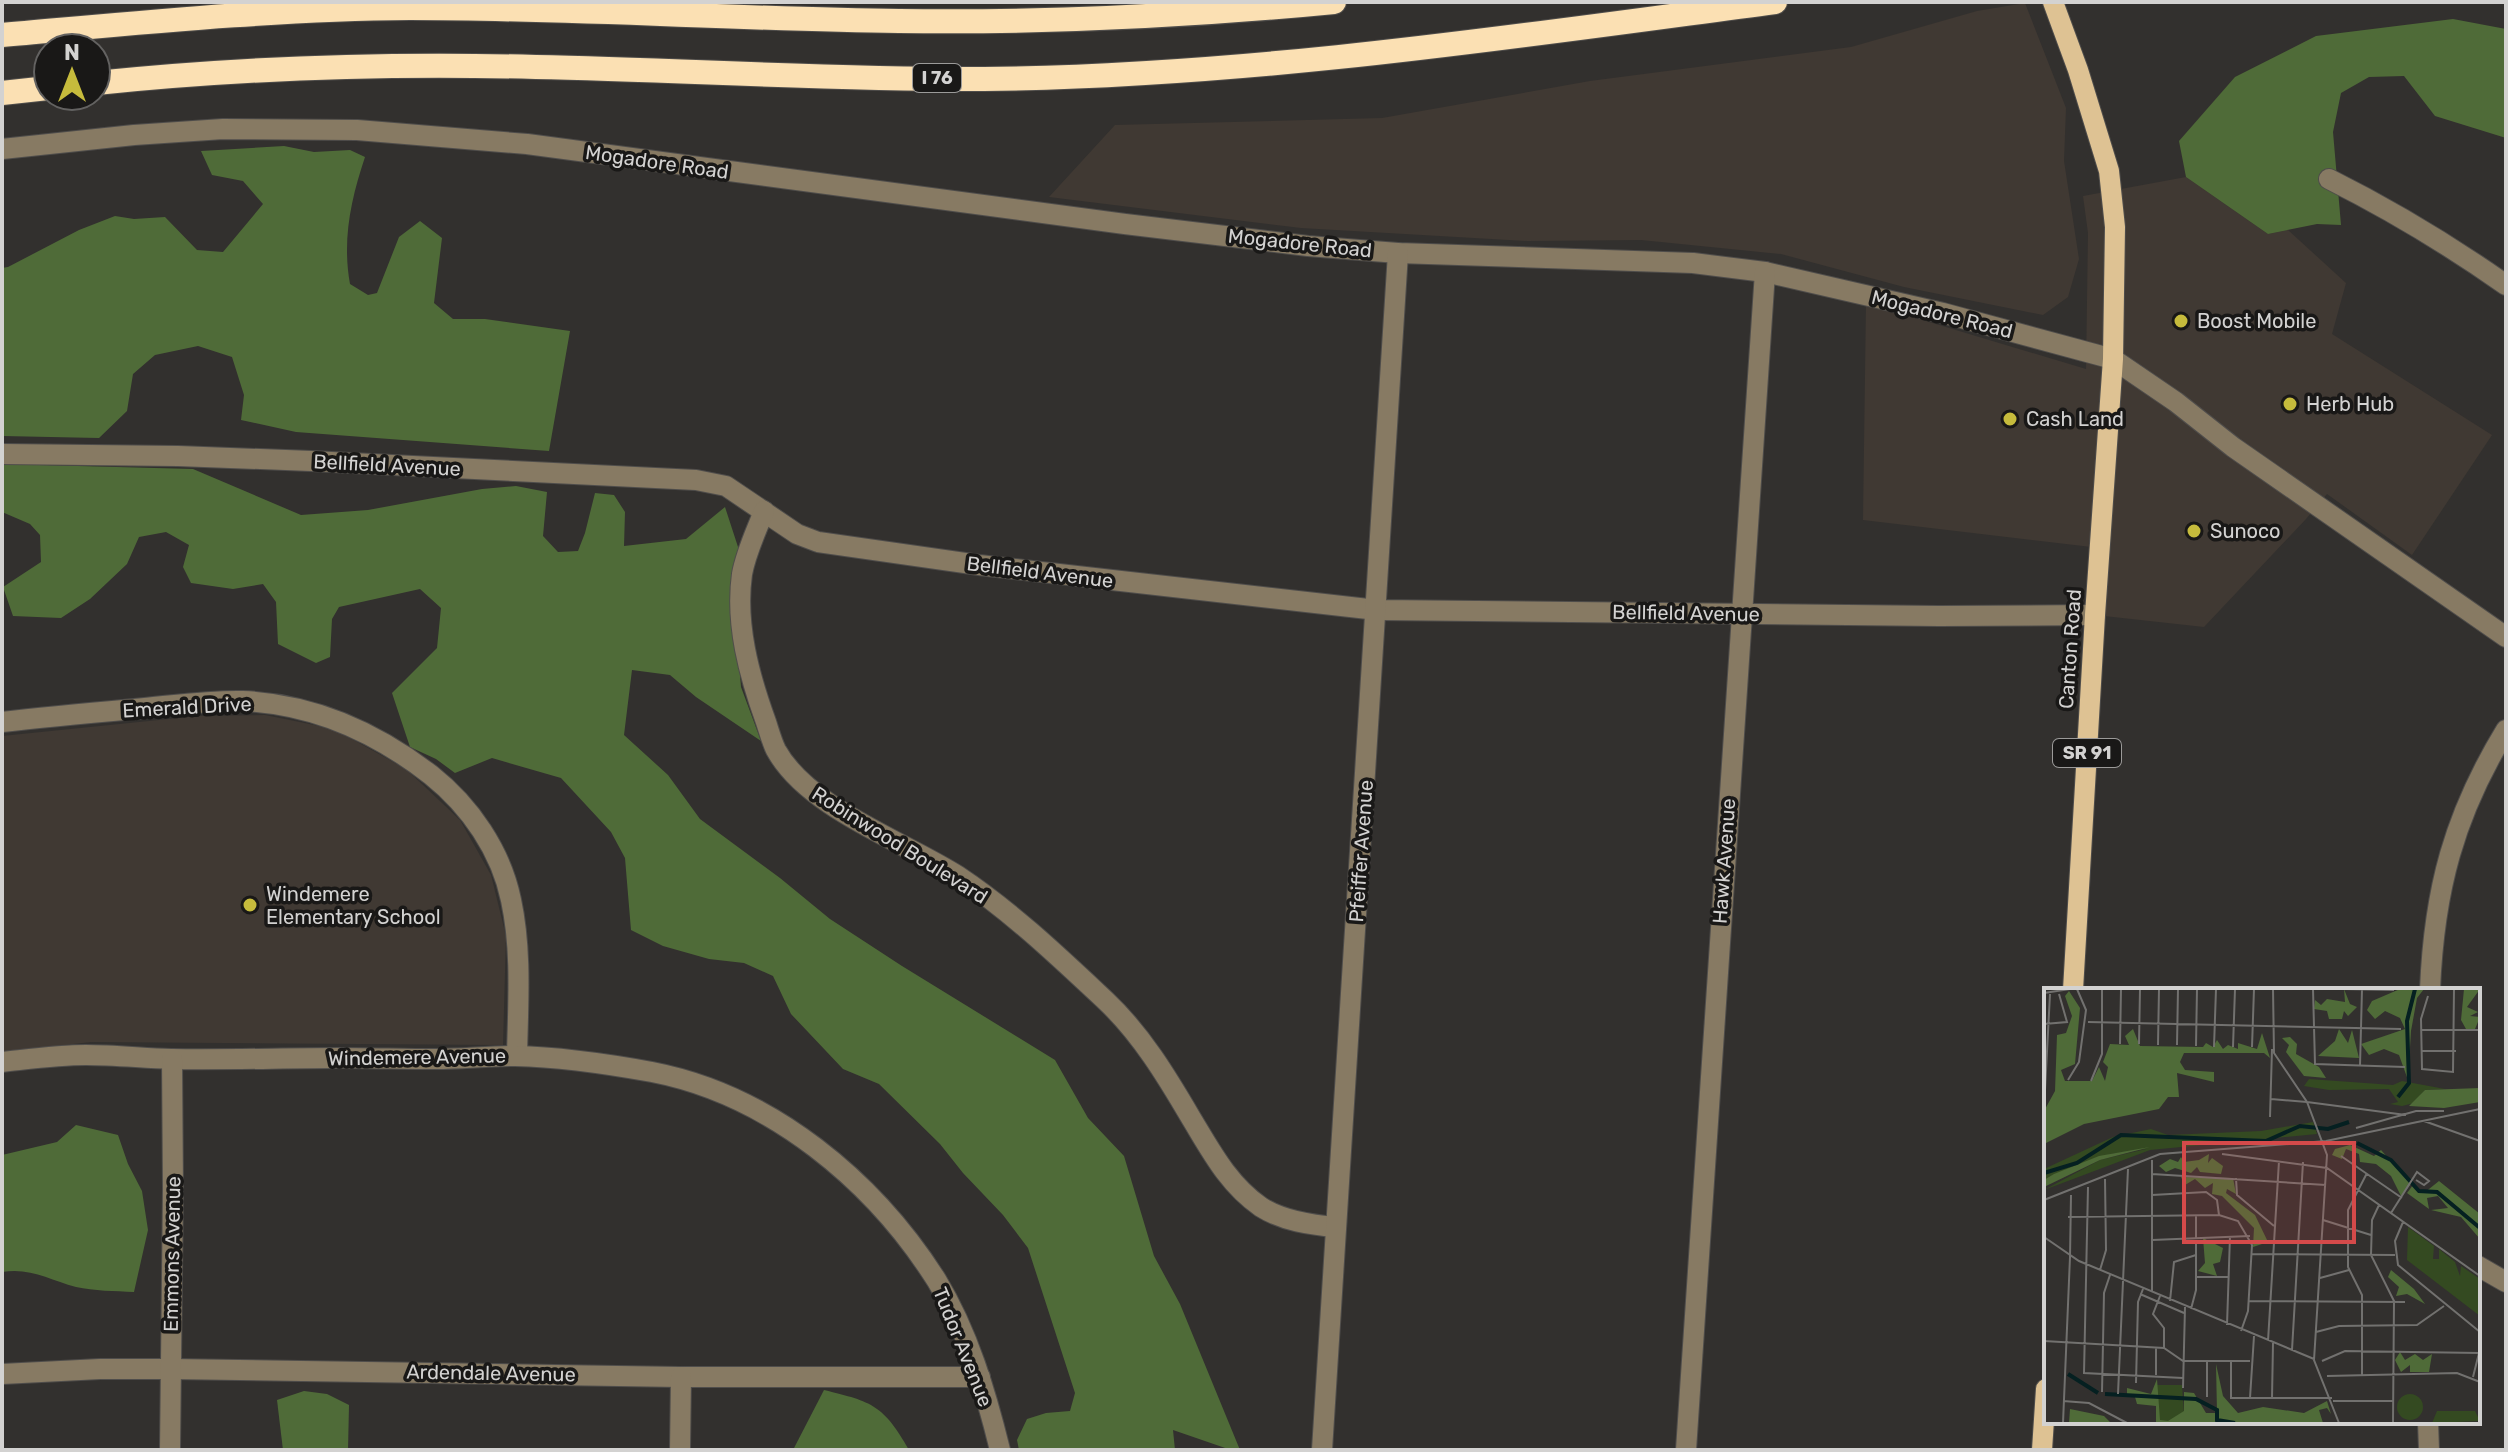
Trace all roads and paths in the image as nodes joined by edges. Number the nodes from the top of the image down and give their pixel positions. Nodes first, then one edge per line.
1 (1334, 2) edge
2 (1775, 2) edge
3 (2053, 2) edge
4 (2, 35) edge
5 (112, 82) edge
6 (32, 90) edge
7 (2, 93) edge
8 (2, 149) edge
9 (2329, 179) dead end
10 (1398, 253) junction
11 (1765, 272) junction
12 (2506, 285) edge
13 (2113, 359) junction
14 (2, 454) edge
15 (764, 511) junction
16 (1377, 610) junction
17 (1740, 614) junction
18 (2095, 615) junction
19 (2506, 637) edge
20 (2, 722) edge
21 (2506, 730) edge
22 (2073, 988) edge
23 (2430, 988) edge
24 (517, 1056) junction
25 (172, 1059) junction
26 (2, 1062) edge
27 (815, 1147) joint
28 (1336, 1227) junction
29 (2480, 1267) edge
30 (2506, 1282) edge
31 (171, 1369) junction
32 (2, 1374) edge
33 (681, 1377) junction
34 (980, 1377) junction
35 (2044, 1420) edge
36 (2428, 1424) edge
37 (170, 1450) edge
38 (680, 1450) edge
39 (1000, 1450) edge
40 (1322, 1450) edge
41 (1686, 1450) edge
42 (2042, 1450) edge
43 (2429, 1450) edge

1 - 4 highway
2 - 5 highway, I 76
3 - 13 main road, SR 91
6 - 7 highway
8 - 10 street, Mogadore Road
9 - 12 street
10 - 11 street, Mogadore Road
10 - 16 street, Pfeiffer Avenue
11 - 13 street, Mogadore Road
11 - 17 street, Hawk Avenue
13 - 18 main road, Canton Road / SR 91
13 - 19 street, Mogadore Road
14 - 15 street, Bellfield Avenue
15 - 16 street, Bellfield Avenue
15 - 28 street, Robinwood Boulevard
16 - 17 street, Bellfield Avenue
16 - 28 street, Pfeiffer Avenue
17 - 18 street, Bellfield Avenue
17 - 41 street, Hawk Avenue
18 - 22 main road, Canton Road / SR 91
20 - 24 street, Emerald Drive
21 - 23 street
24 - 25 street, Windemere Avenue
24 - 27 street, Windemere Avenue
25 - 26 street, Windemere Avenue
25 - 31 street, Emmons Avenue
27 - 34 street, Tudor Avenue
28 - 40 street, Pfeiffer Avenue
29 - 30 street
31 - 32 street, Ardendale Avenue
31 - 33 street, Ardendale Avenue
31 - 37 street, Emmons Avenue
33 - 34 street, Ardendale Avenue
33 - 38 street
34 - 39 street, Tudor Avenue
35 - 42 main road
36 - 43 street

